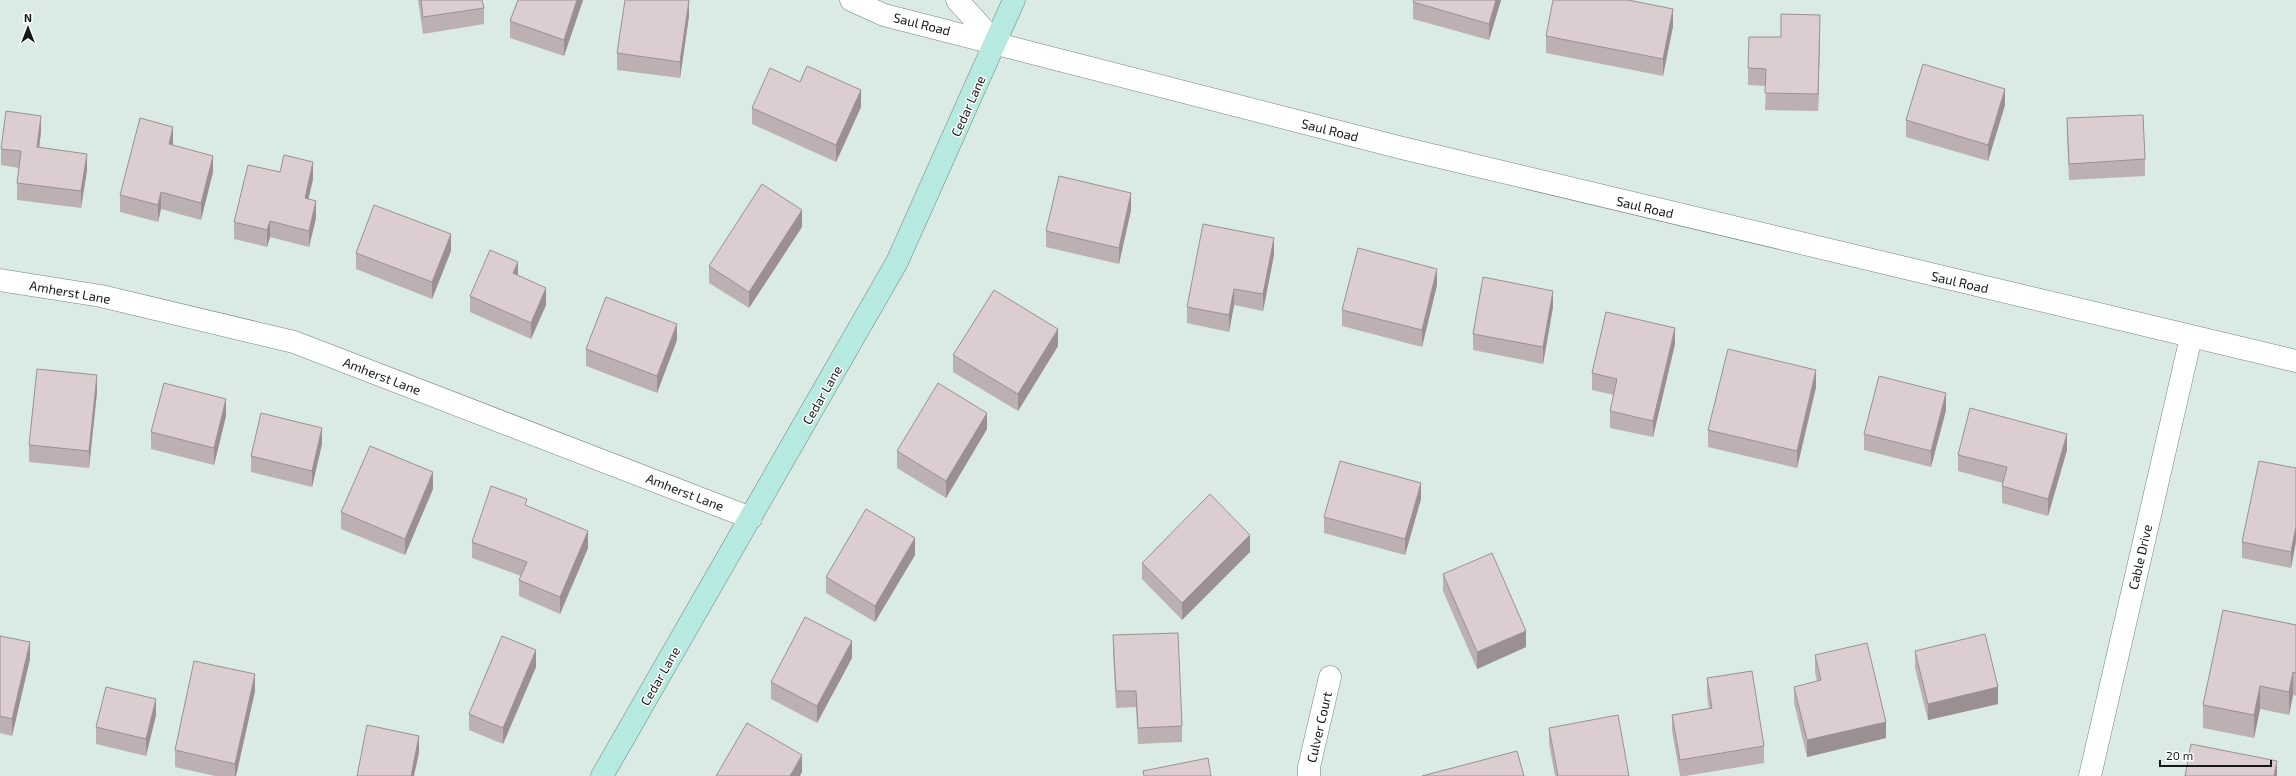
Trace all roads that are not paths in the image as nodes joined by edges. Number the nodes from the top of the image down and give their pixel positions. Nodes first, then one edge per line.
1 (851, 0) edge
2 (957, 0) edge
3 (1014, 0) edge
4 (996, 43) junction
5 (0, 280) edge
6 (2191, 337) junction
7 (2296, 361) edge
8 (751, 518) junction
9 (1330, 677) dead end
10 (602, 776) edge
11 (1309, 776) edge
12 (2090, 776) edge

1 - 4 street, Saul Road
2 - 4 street, Saul Road
3 - 4 street, Cedar Lane
4 - 6 street, Saul Road
4 - 8 street, Cedar Lane
5 - 8 street, Amherst Lane
6 - 7 street, Saul Road
6 - 12 street, Cable Drive
8 - 10 street, Cedar Lane
9 - 11 street, Culver Court

